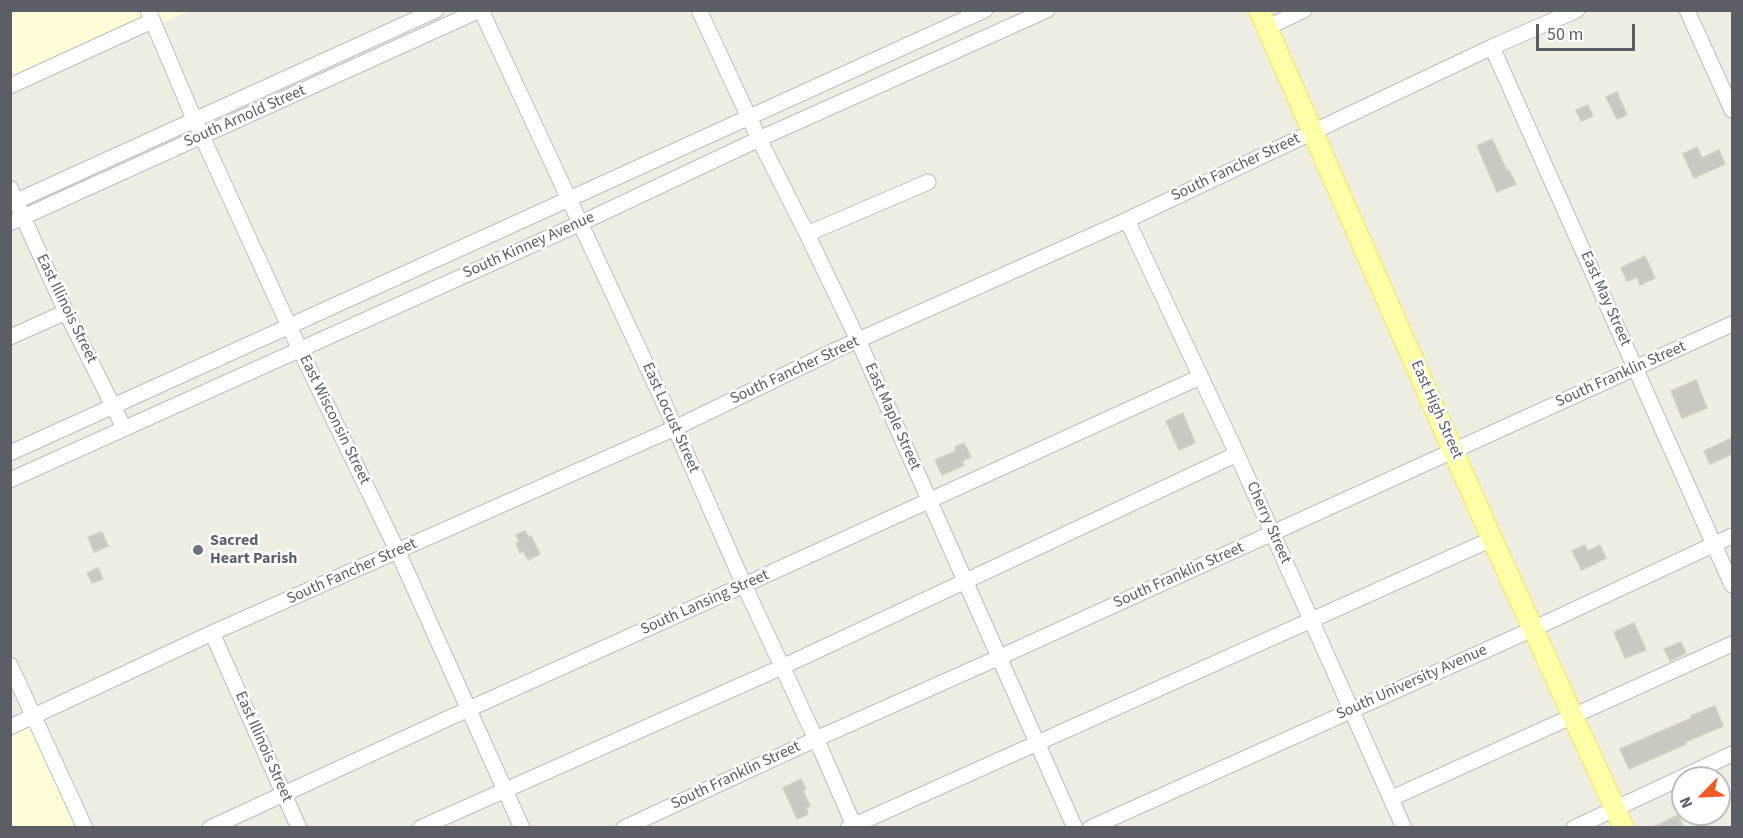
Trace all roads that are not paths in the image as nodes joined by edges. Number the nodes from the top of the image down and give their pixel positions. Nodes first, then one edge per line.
1 (436, 10) edge
2 (480, 10) edge
3 (699, 10) edge
4 (985, 10) edge
5 (1047, 10) edge
6 (1304, 10) edge
7 (1577, 10) edge
8 (1688, 10) edge
9 (150, 16) edge
10 (1021, 16) edge
11 (1263, 19) edge
12 (1492, 46) junction
13 (10, 86) edge
14 (1732, 110) edge
15 (749, 117) junction
16 (195, 121) junction
17 (1312, 132) junction
18 (203, 136) junction
19 (759, 139) junction
20 (928, 182) dead end
21 (12, 198) edge
22 (570, 199) junction
23 (1127, 219) junction
24 (17, 220) edge
25 (581, 223) junction
26 (807, 234) junction
27 (66, 312) junction
28 (1732, 324) edge
29 (289, 326) junction
30 (10, 337) edge
31 (858, 340) junction
32 (300, 350) junction
33 (1635, 368) junction
34 (1200, 377) junction
35 (113, 406) junction
36 (124, 428) junction
37 (675, 428) junction
38 (1454, 451) junction
39 (10, 453) edge
40 (1237, 454) junction
41 (10, 480) edge
42 (929, 500) junction
43 (1272, 533) junction
44 (1732, 536) edge
45 (1492, 539) junction
46 (1715, 543) junction
47 (398, 552) junction
48 (964, 581) junction
49 (744, 585) junction
50 (1732, 585) edge
51 (1312, 619) junction
52 (1533, 629) junction
53 (212, 633) junction
54 (1732, 644) edge
55 (1000, 657) junction
56 (10, 665) edge
57 (782, 667) junction
58 (469, 708) junction
59 (1352, 710) junction
60 (33, 716) junction
61 (1573, 717) junction
62 (10, 727) edge
63 (816, 739) junction
64 (1036, 743) junction
65 (1732, 754) edge
66 (505, 789) junction
67 (284, 794) junction
68 (1392, 798) junction
69 (1615, 808) junction
70 (852, 827) edge
71 (85, 828) edge
72 (210, 828) edge
73 (299, 828) edge
74 (420, 828) edge
75 (522, 828) edge
76 (624, 828) edge
77 (1075, 828) edge
78 (1090, 828) edge
79 (1404, 828) edge
80 (1574, 828) edge
81 (1624, 828) edge

1 - 16 street, South Arnold Street
2 - 18 street, South Arnold Street
2 - 22 street, East Locust Street
3 - 15 street, East Maple Street
4 - 15 street, South Kinney Avenue
5 - 10 street, South Kinney Avenue
6 - 11 street
7 - 12 street, South Fancher Street
8 - 14 street
9 - 13 street
9 - 16 street, East Wisconsin Street
10 - 19 street, South Kinney Avenue
11 - 17 main road, East High Street
12 - 17 street, South Fancher Street
12 - 33 street, East May Street
15 - 19 street, East Maple Street
15 - 22 street, South Kinney Avenue
16 - 18 street, East Wisconsin Street
16 - 21 street, South Arnold Street
17 - 23 street, South Fancher Street
17 - 38 main road, East High Street
18 - 24 street, South Arnold Street
18 - 29 street, East Wisconsin Street
19 - 25 street, South Kinney Avenue
19 - 26 street, East Maple Street
20 - 26 street
21 - 24 street, East Illinois Street
22 - 25 street, East Locust Street
22 - 29 street, South Kinney Avenue
23 - 31 street, South Fancher Street
23 - 34 street, Cherry Street
24 - 27 street, East Illinois Street
25 - 32 street, South Kinney Avenue
25 - 37 street, East Locust Street
26 - 31 street, East Maple Street
27 - 30 street
27 - 35 street, East Illinois Street
28 - 33 street, South Franklin Street
29 - 32 street, East Wisconsin Street
29 - 35 street, South Kinney Avenue
31 - 37 street, South Fancher Street
31 - 42 street, East Maple Street
32 - 36 street, South Kinney Avenue
32 - 47 street, East Wisconsin Street
33 - 38 street, South Franklin Street
33 - 46 street, East May Street
34 - 40 street, Cherry Street
34 - 42 street, South Lansing Street
35 - 36 street, East Illinois Street
35 - 39 street, South Kinney Avenue
36 - 41 street, South Kinney Avenue
37 - 47 street, South Fancher Street
37 - 49 street, East Locust Street
38 - 43 street, South Franklin Street
38 - 45 main road, East High Street
40 - 43 street, Cherry Street
40 - 48 street
42 - 48 street, East Maple Street
42 - 49 street, South Lansing Street
43 - 51 street, Cherry Street
43 - 55 street, South Franklin Street
44 - 46 street, South University Avenue
45 - 51 street
45 - 52 main road, East High Street
46 - 50 street, East May Street
46 - 52 street, South University Avenue
47 - 53 street, South Fancher Street
47 - 58 street, East Wisconsin Street
48 - 55 street, East Maple Street
48 - 57 street
49 - 57 street, East Locust Street
49 - 58 street, South Lansing Street
51 - 59 street, Cherry Street
51 - 64 street
52 - 59 street, South University Avenue
52 - 61 main road, East High Street
53 - 60 street, South Fancher Street
53 - 67 street, East Illinois Street
54 - 61 street
55 - 63 street, South Franklin Street
55 - 64 street, East Maple Street
56 - 60 street
57 - 63 street, East Locust Street
57 - 66 street
58 - 66 street, East Wisconsin Street
58 - 67 street, South Lansing Street
59 - 68 street, Cherry Street
59 - 78 street, South University Avenue
60 - 62 street, South Fancher Street
60 - 71 street
61 - 68 street
61 - 69 main road, East High Street
63 - 70 street, East Locust Street
63 - 76 street, South Franklin Street
64 - 70 street
64 - 77 street, East Maple Street
65 - 69 street
66 - 74 street
66 - 75 street, East Wisconsin Street
67 - 72 street, South Lansing Street
67 - 73 street, East Illinois Street
68 - 79 street, Cherry Street
69 - 80 street
69 - 81 main road, East High Street

